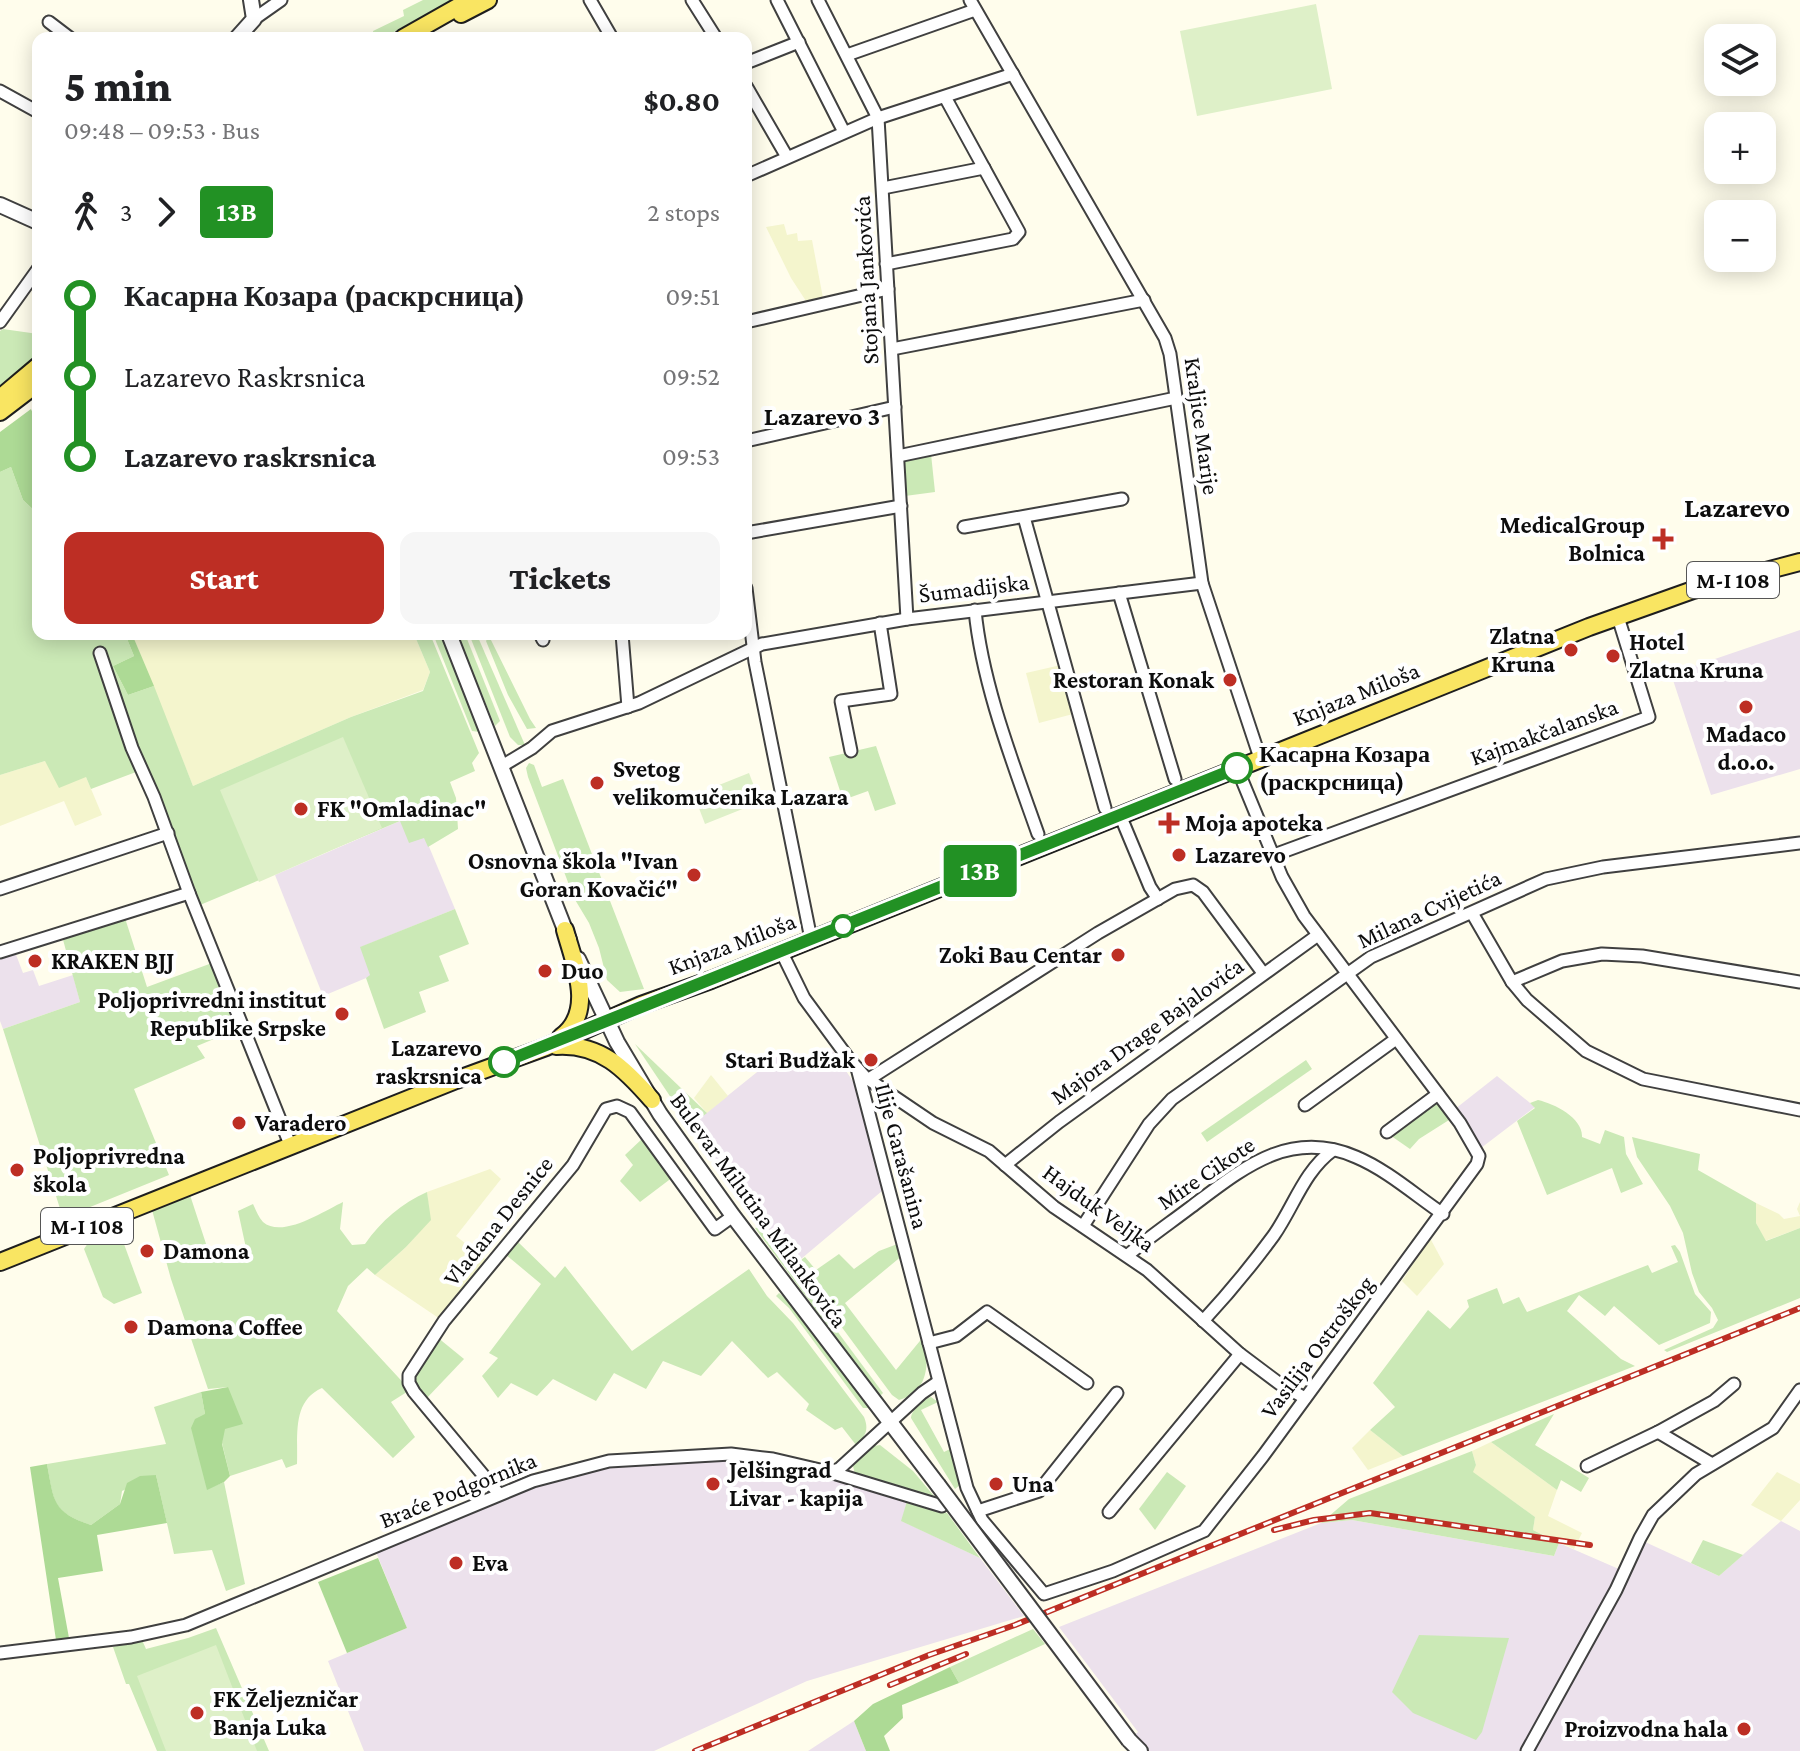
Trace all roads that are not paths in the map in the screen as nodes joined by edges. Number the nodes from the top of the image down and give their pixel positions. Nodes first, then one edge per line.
1 (251, 0) edge
2 (281, 0) edge
3 (470, 0) edge
4 (488, 0) edge
5 (590, 0) edge
6 (692, 0) edge
7 (777, 0) edge
8 (818, 0) edge
9 (972, 5) edge
10 (254, 19) junction
11 (49, 22) dead end
12 (62, 32) edge
13 (242, 32) edge
14 (414, 32) edge
15 (432, 32) edge
16 (609, 32) edge
17 (712, 32) edge
18 (799, 42) junction
19 (847, 55) junction
20 (752, 61) edge
21 (1013, 74) junction
22 (0, 91) edge
23 (752, 96) edge
24 (945, 97) junction
25 (32, 109) edge
26 (878, 118) junction
27 (844, 132) junction
28 (787, 157) junction
29 (984, 168) junction
30 (752, 173) edge
31 (883, 188) junction
32 (0, 205) edge
33 (32, 219) edge
34 (886, 264) junction
35 (32, 284) edge
36 (888, 289) junction
37 (1144, 300) junction
38 (752, 321) edge
39 (0, 322) edge
40 (892, 349) junction
41 (32, 371) edge
42 (32, 388) edge
43 (0, 398) edge
44 (1176, 398) junction
45 (895, 407) junction
46 (0, 412) edge
47 (752, 440) edge
48 (898, 456) junction
49 (1122, 499) dead end
50 (901, 506) junction
51 (1024, 517) junction
52 (964, 527) dead end
53 (752, 532) edge
54 (1800, 562) edge
55 (1202, 583) junction
56 (1119, 593) junction
57 (1047, 601) junction
58 (975, 610) junction
59 (1618, 617) junction
60 (907, 619) junction
61 (880, 623) junction
62 (752, 633) edge
63 (451, 640) edge
64 (622, 640) edge
65 (754, 648) junction
66 (100, 653) dead end
67 (628, 707) junction
68 (851, 751) dead end
69 (1260, 758) junction
70 (502, 766) junction
71 (1237, 768) junction
72 (1175, 779) dead end
73 (1113, 812) junction
74 (168, 833) junction
75 (1038, 834) dead end
76 (1800, 843) edge
77 (1274, 855) junction
78 (0, 889) edge
79 (189, 893) junction
80 (1158, 899) junction
81 (1472, 913) junction
82 (565, 930) junction
83 (1318, 935) junction
84 (811, 939) junction
85 (781, 951) junction
86 (0, 952) edge
87 (1263, 973) junction
88 (1348, 973) junction
89 (1512, 982) junction
90 (1800, 982) edge
91 (608, 1020) junction
92 (1396, 1039) junction
93 (546, 1047) junction
94 (857, 1068) junction
95 (869, 1079) junction
96 (1438, 1094) junction
97 (652, 1100) junction
98 (1305, 1105) dead end
99 (1800, 1110) edge
100 (1387, 1132) dead end
101 (291, 1147) junction
102 (1294, 1149) junction
103 (1333, 1150) junction
104 (1005, 1165) junction
105 (1308, 1172) junction
106 (1443, 1214) junction
107 (733, 1216) junction
108 (1083, 1226) junction
109 (1128, 1255) junction
110 (0, 1262) edge
111 (1203, 1321) junction
112 (929, 1343) junction
113 (1240, 1354) junction
114 (938, 1382) junction
115 (1087, 1383) dead end
116 (1734, 1384) dead end
117 (1800, 1390) edge
118 (1117, 1393) dead end
119 (1305, 1398) junction
120 (890, 1422) junction
121 (1658, 1432) junction
122 (1712, 1464) junction
123 (1587, 1466) dead end
124 (830, 1472) junction
125 (499, 1494) junction
126 (942, 1506) dead end
127 (978, 1511) junction
128 (1109, 1512) dead end
129 (1038, 1591) joint
130 (0, 1653) edge
131 (1135, 1745) edge
132 (1527, 1751) edge

1 - 10 street
2 - 10 street
3 - 14 main road
4 - 15 main road
5 - 16 street
6 - 17 street
7 - 18 street
8 - 19 street, Stojana Jankovića
9 - 19 street
9 - 21 street, Kraljice Marije
10 - 13 street
11 - 12 street
18 - 20 street
18 - 27 street
19 - 26 street, Stojana Jankovića
21 - 24 street
21 - 37 street, Kraljice Marije
22 - 25 street
23 - 28 street
24 - 26 street
24 - 29 street
26 - 27 street
26 - 31 street, Stojana Jankovića
27 - 28 street
28 - 30 street
29 - 31 street
29 - 34 street
31 - 34 street, Stojana Jankovića
32 - 33 street
34 - 36 street, Stojana Jankovića
35 - 39 street
36 - 38 street
36 - 40 street, Stojana Jankovića
37 - 40 street
37 - 44 street, Kraljice Marije
40 - 45 street, Stojana Jankovića
41 - 43 main road
42 - 46 main road
44 - 48 street
44 - 55 street, Kraljice Marije
45 - 47 street
45 - 48 street, Stojana Jankovića
48 - 50 street, Stojana Jankovića
49 - 51 street
50 - 53 street
50 - 60 street, Stojana Jankovića
51 - 52 street
51 - 57 street
54 - 59 main road, Knjaza Miloša / M-I 108
55 - 56 street, Šumadijska
55 - 69 street, Kraljice Marije
56 - 57 street, Šumadijska
56 - 72 street
57 - 58 street, Šumadijska
57 - 73 street
58 - 60 street, Šumadijska
58 - 75 street
59 - 69 main road, Knjaza Miloša / M-I 108
59 - 77 street, Kajmakčalanska
60 - 61 street, Šumadijska
61 - 65 street, Šumadijska
61 - 68 street
62 - 65 street
63 - 70 street, Bulevar Milutina Milankovića
64 - 67 street
65 - 67 street, Šumadijska
65 - 84 street
66 - 74 street
67 - 70 street, Šumadijska
69 - 71 main road, Knjaza Miloša / M-I 108
70 - 82 street, Bulevar Milutina Milankovića
71 - 73 main road, Knjaza Miloša / M-I 108
71 - 77 street, Vasilija Ostroškog
73 - 80 street
73 - 84 main road, Knjaza Miloša / M-I 108
74 - 78 street
74 - 79 street
76 - 81 street, Milana Cvijetića
77 - 83 street, Vasilija Ostroškog
79 - 86 street
79 - 101 street
80 - 87 street
80 - 95 street
81 - 88 street, Milana Cvijetića
81 - 89 street
82 - 91 street, Bulevar Milutina Milankovića
82 - 93 main road
83 - 87 street, Majora Drage Bajalovića
83 - 88 street, Vasilija Ostroškog
84 - 85 main road, Knjaza Miloša / M-I 108
85 - 91 main road, Knjaza Miloša / M-I 108
85 - 94 street, Ilije Garašanina
87 - 104 street, Majora Drage Bajalovića
88 - 92 street, Vasilija Ostroškog
88 - 108 street, Milana Cvijetića
89 - 90 street
89 - 99 street
91 - 93 main road, Knjaza Miloša / M-I 108
91 - 97 street, Bulevar Milutina Milankovića
92 - 96 street, Vasilija Ostroškog
92 - 98 street
93 - 97 main road
93 - 101 main road, Knjaza Miloša / M-I 108
94 - 95 street, Hajduk Veljka
94 - 112 street, Ilije Garašanina
95 - 104 street, Hajduk Veljka
96 - 100 street
96 - 106 street, Vasilija Ostroškog
97 - 107 street, Bulevar Milutina Milankovića
101 - 110 main road, Knjaza Miloša / M-I 108
102 - 103 street, Mire Cikote
102 - 105 street
102 - 109 street, Mire Cikote
103 - 105 street
103 - 106 street, Mire Cikote
104 - 108 street, Hajduk Veljka
105 - 111 street
106 - 119 street, Vasilija Ostroškog
107 - 120 street, Bulevar Milutina Milankovića
107 - 125 street, Vladana Desnice
108 - 109 street, Hajduk Veljka
109 - 111 street, Hajduk Veljka
111 - 113 street, Hajduk Veljka
112 - 114 street, Ilije Garašanina
112 - 115 street
113 - 119 street, Hajduk Veljka
113 - 128 street
114 - 120 street
114 - 127 street, Ilije Garašanina
116 - 121 street
117 - 122 street
118 - 127 street
119 - 129 street, Vasilija Ostroškog
120 - 124 street
120 - 131 street, Bulevar Milutina Milankovića, bridge
121 - 122 street
121 - 123 street
122 - 132 street
124 - 125 street, Braće Podgornika
124 - 126 street, Braće Podgornika
125 - 130 street, Braće Podgornika
127 - 129 street, Ilije Garašanina

